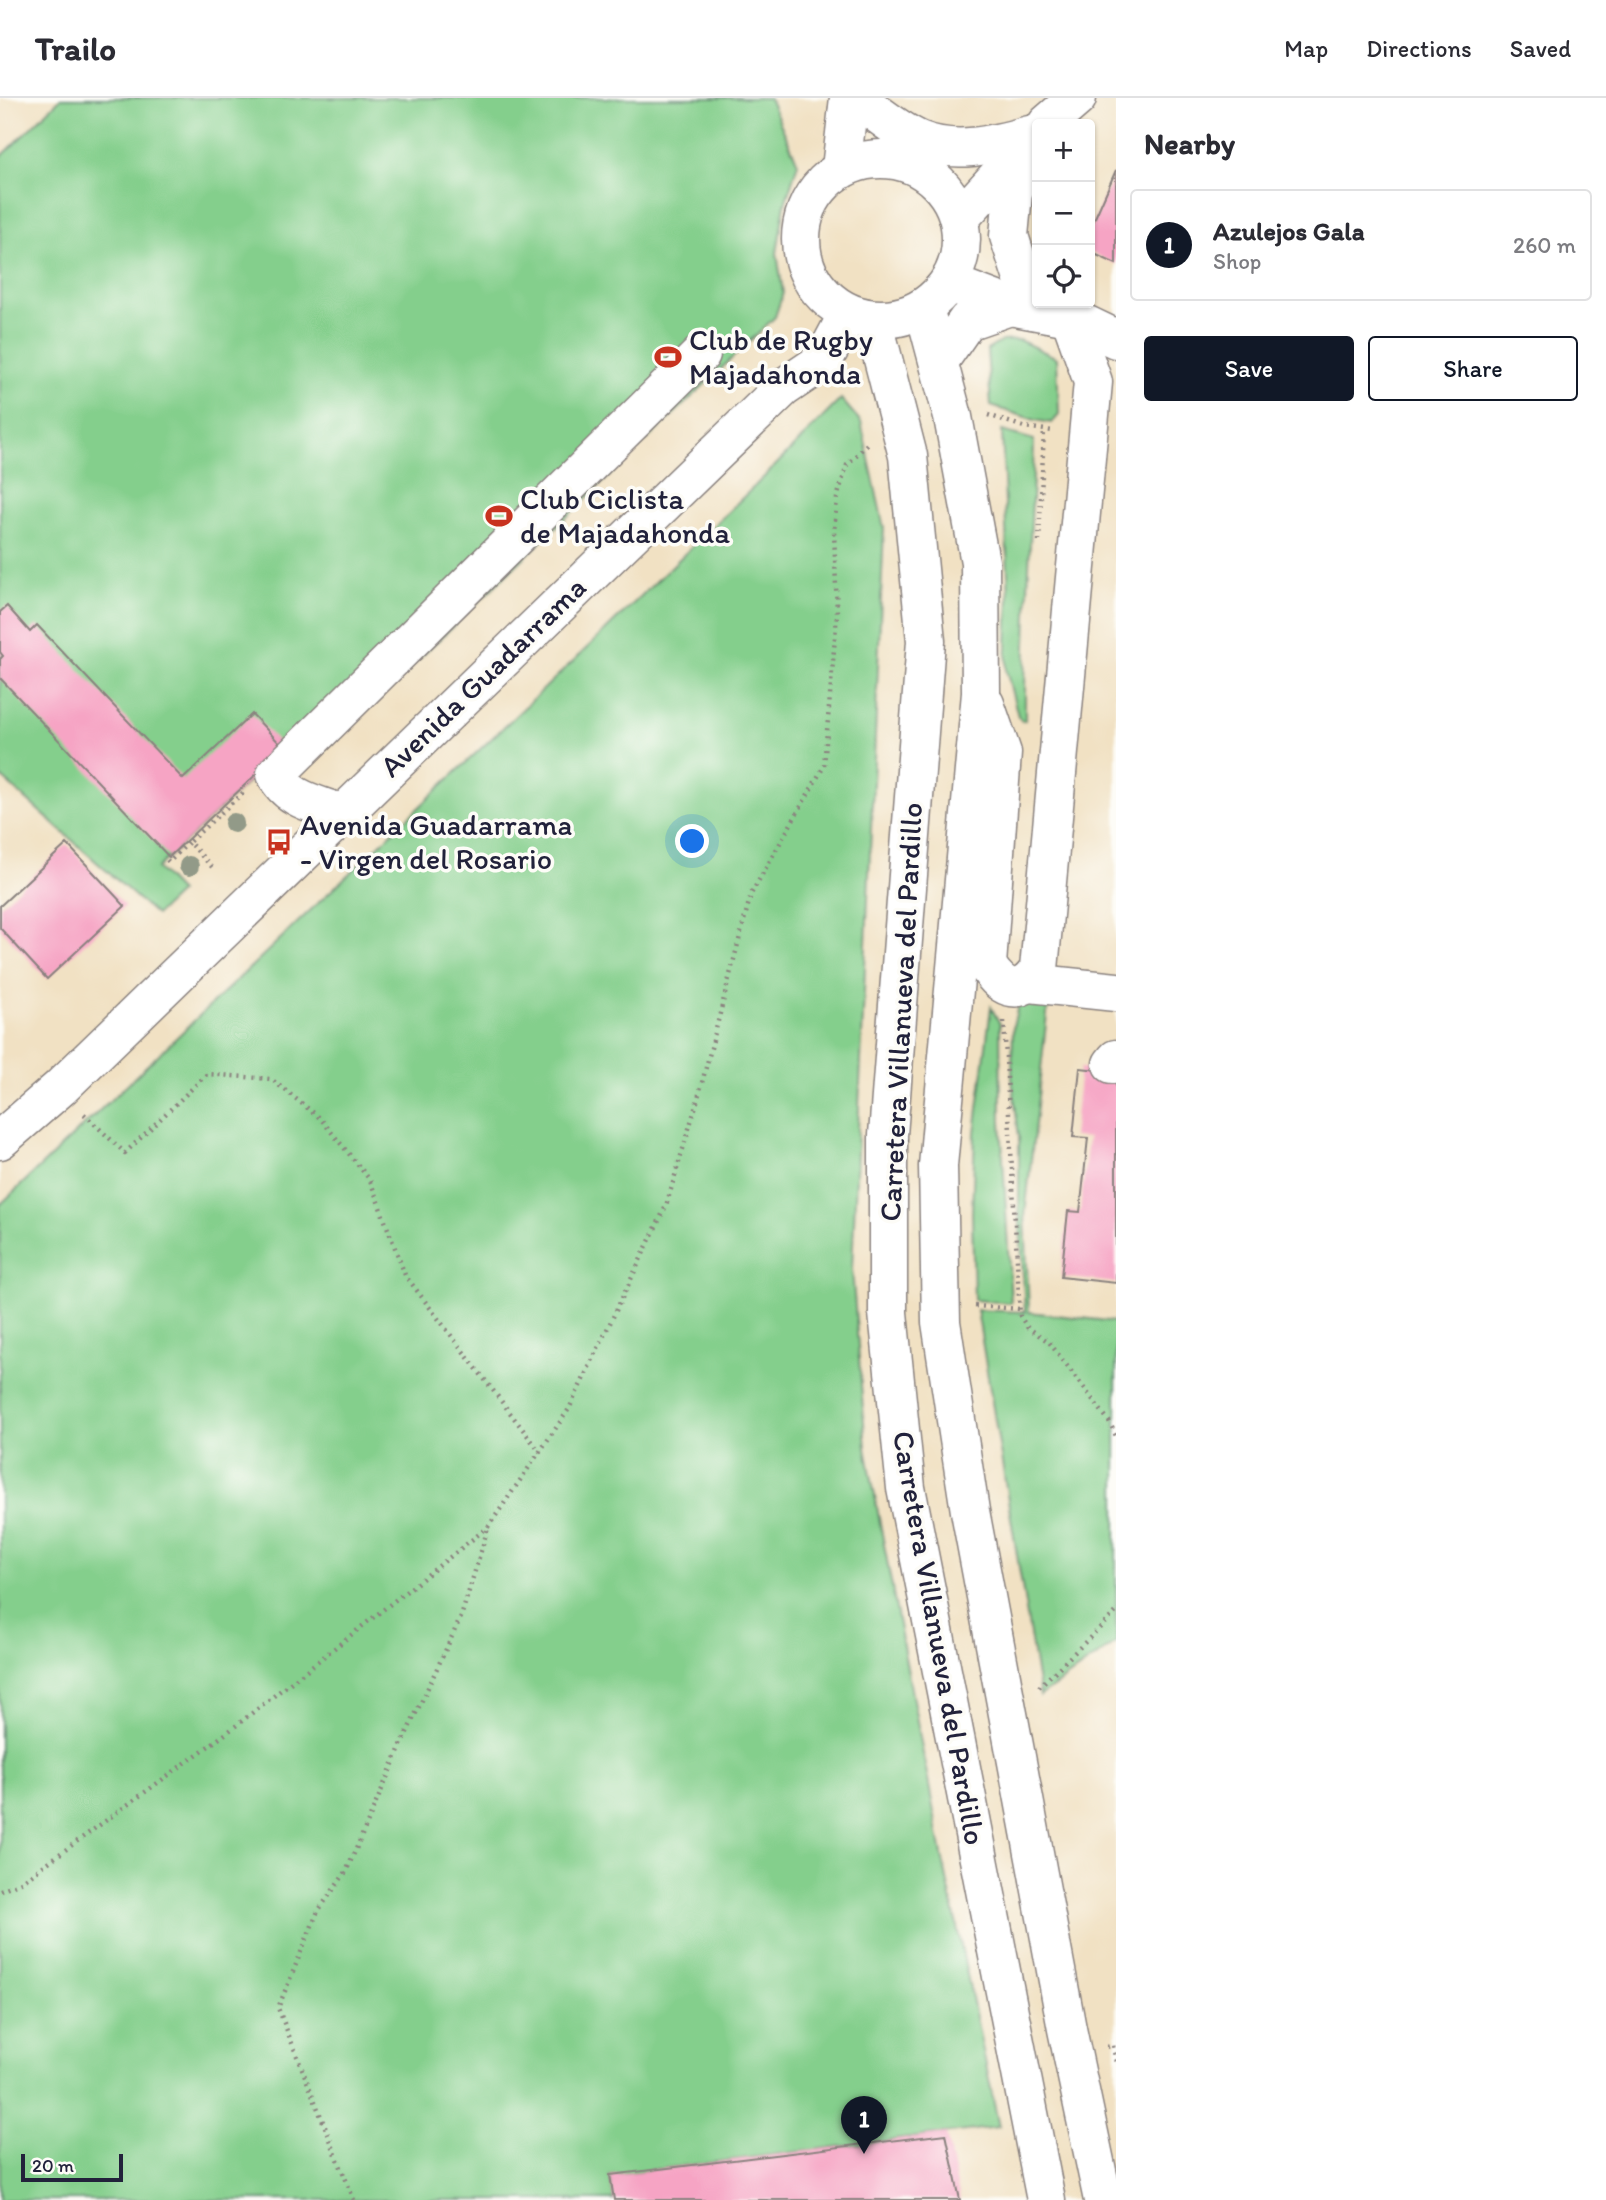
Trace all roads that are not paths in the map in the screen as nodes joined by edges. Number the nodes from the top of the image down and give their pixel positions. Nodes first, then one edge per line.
1 (852, 98) edge
2 (1077, 98) edge
3 (1053, 119) edge
4 (1032, 134) edge
5 (1032, 140) edge
6 (1032, 144) edge
7 (884, 159) junction
8 (841, 169) junction
9 (947, 250) junction
10 (1032, 285) edge
11 (1032, 296) edge
12 (1032, 302) edge
13 (1045, 308) edge
14 (1055, 308) edge
15 (848, 309) junction
16 (1116, 339) edge
17 (701, 354) dead end
18 (940, 360) junction
19 (823, 361) junction
20 (887, 375) junction
21 (783, 388) junction
22 (1104, 389) edge
23 (981, 692) junction
24 (342, 814) junction
25 (1030, 983) junction
26 (1116, 992) edge
27 (42, 1102) junction
28 (0, 1112) edge
29 (0, 1140) edge
30 (1046, 2200) edge
31 (1103, 2200) edge

1 - 4 street
1 - 7 street
1 - 8 street
2 - 3 street
5 - 9 street
6 - 10 street
7 - 8 street
7 - 9 street
8 - 15 street
9 - 11 street
9 - 15 street
9 - 18 street
12 - 18 street
13 - 22 street
14 - 16 street
15 - 19 street, Avenida Guadarrama
15 - 20 street, Carretera Villanueva del Pardillo
15 - 21 street, Avenida Guadarrama
17 - 24 street
18 - 23 street
19 - 20 street
19 - 21 street, Avenida Guadarrama
20 - 30 street, Carretera Villanueva del Pardillo
21 - 24 street, Avenida Guadarrama
22 - 25 street
23 - 25 street
23 - 31 street, Carretera Villanueva del Pardillo
24 - 27 street, Avenida Guadarrama
25 - 26 street
27 - 28 street
27 - 29 street, Avenida Guadarrama

